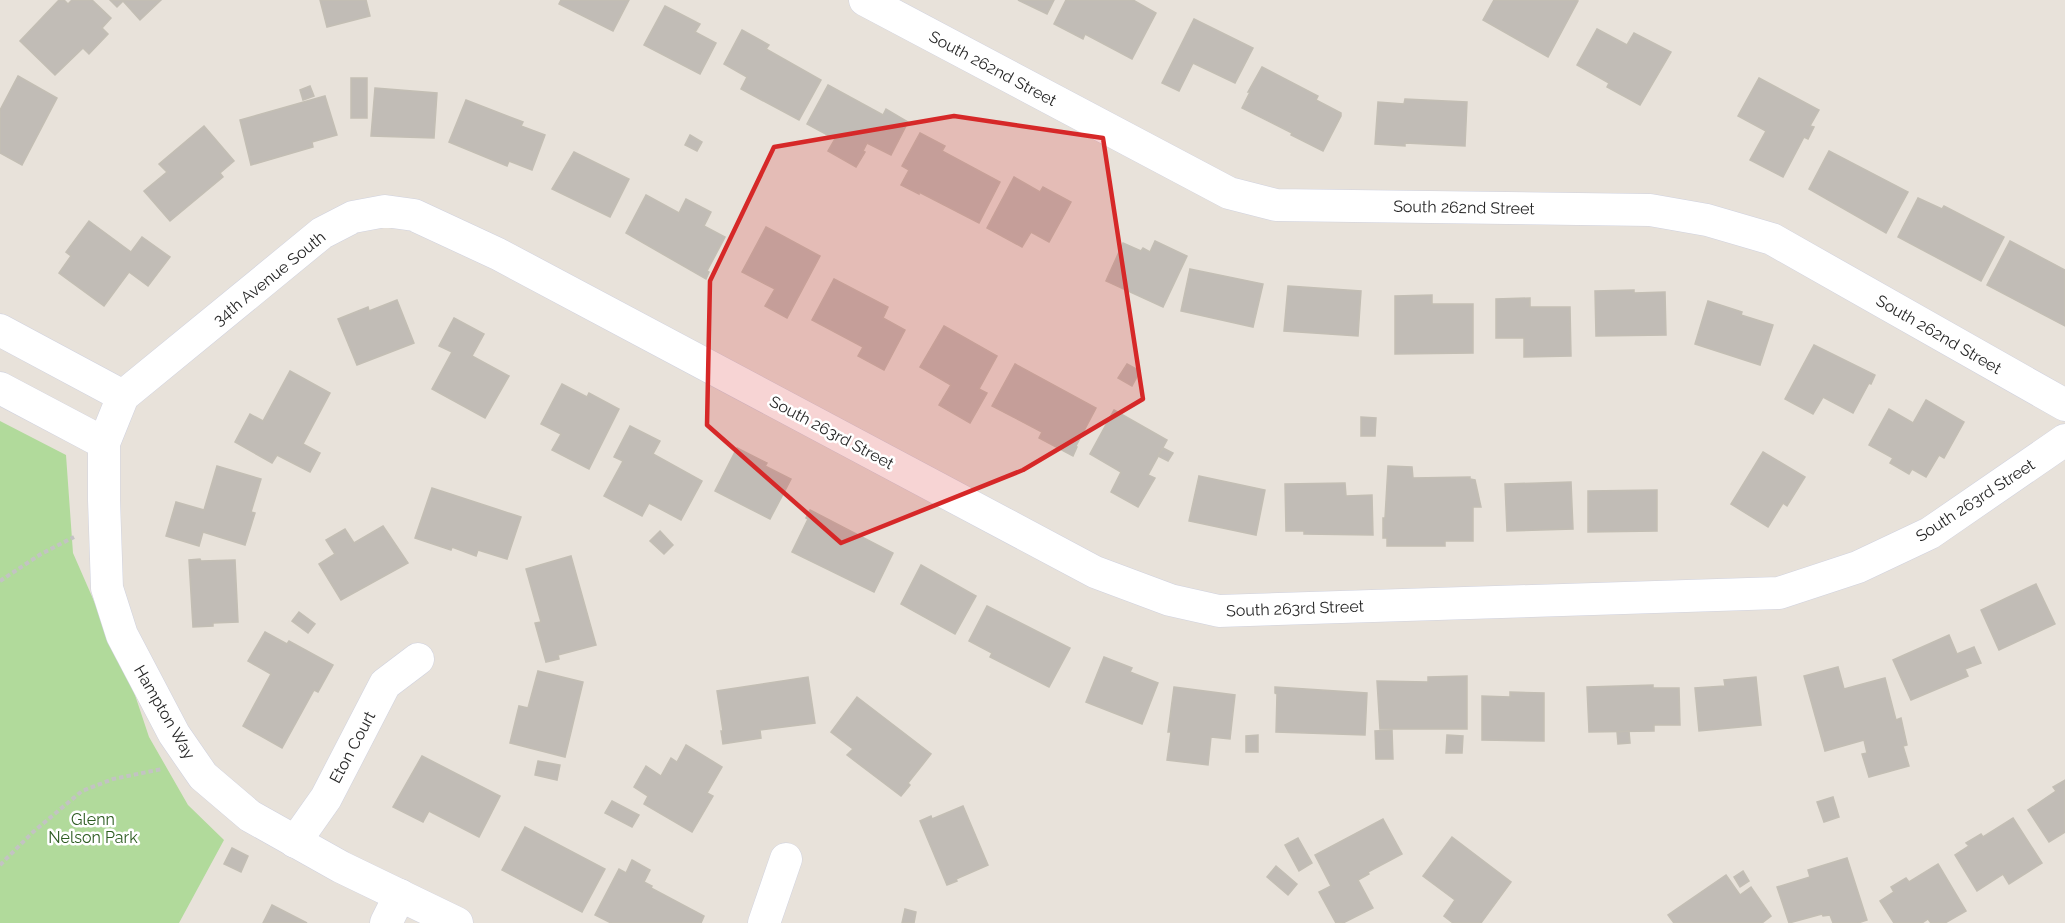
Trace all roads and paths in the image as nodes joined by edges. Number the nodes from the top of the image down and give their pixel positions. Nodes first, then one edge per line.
1 (865, 0) edge
2 (498, 254) joint
3 (0, 330) edge
4 (0, 388) edge
5 (123, 396) junction
6 (2065, 405) edge
7 (2065, 440) edge
8 (104, 443) junction
9 (105, 521) junction
10 (0, 581) edge
11 (418, 659) dead end
12 (194, 764) junction
13 (295, 842) junction
14 (786, 859) dead end
15 (0, 865) edge
16 (400, 895) junction
17 (386, 923) edge
18 (457, 923) edge
19 (764, 923) edge

1 - 6 street, South 262nd Street
2 - 5 street, 34th Avenue South
2 - 7 street, South 263rd Street
3 - 5 street
4 - 8 street
5 - 8 street, Hampton Way
8 - 9 street, Hampton Way
9 - 10 path
9 - 12 street, Hampton Way
11 - 13 street, Eton Court
12 - 13 street, Hampton Way
12 - 15 path
13 - 16 street, Hampton Way
14 - 19 street
16 - 17 street
16 - 18 street, Hampton Way

